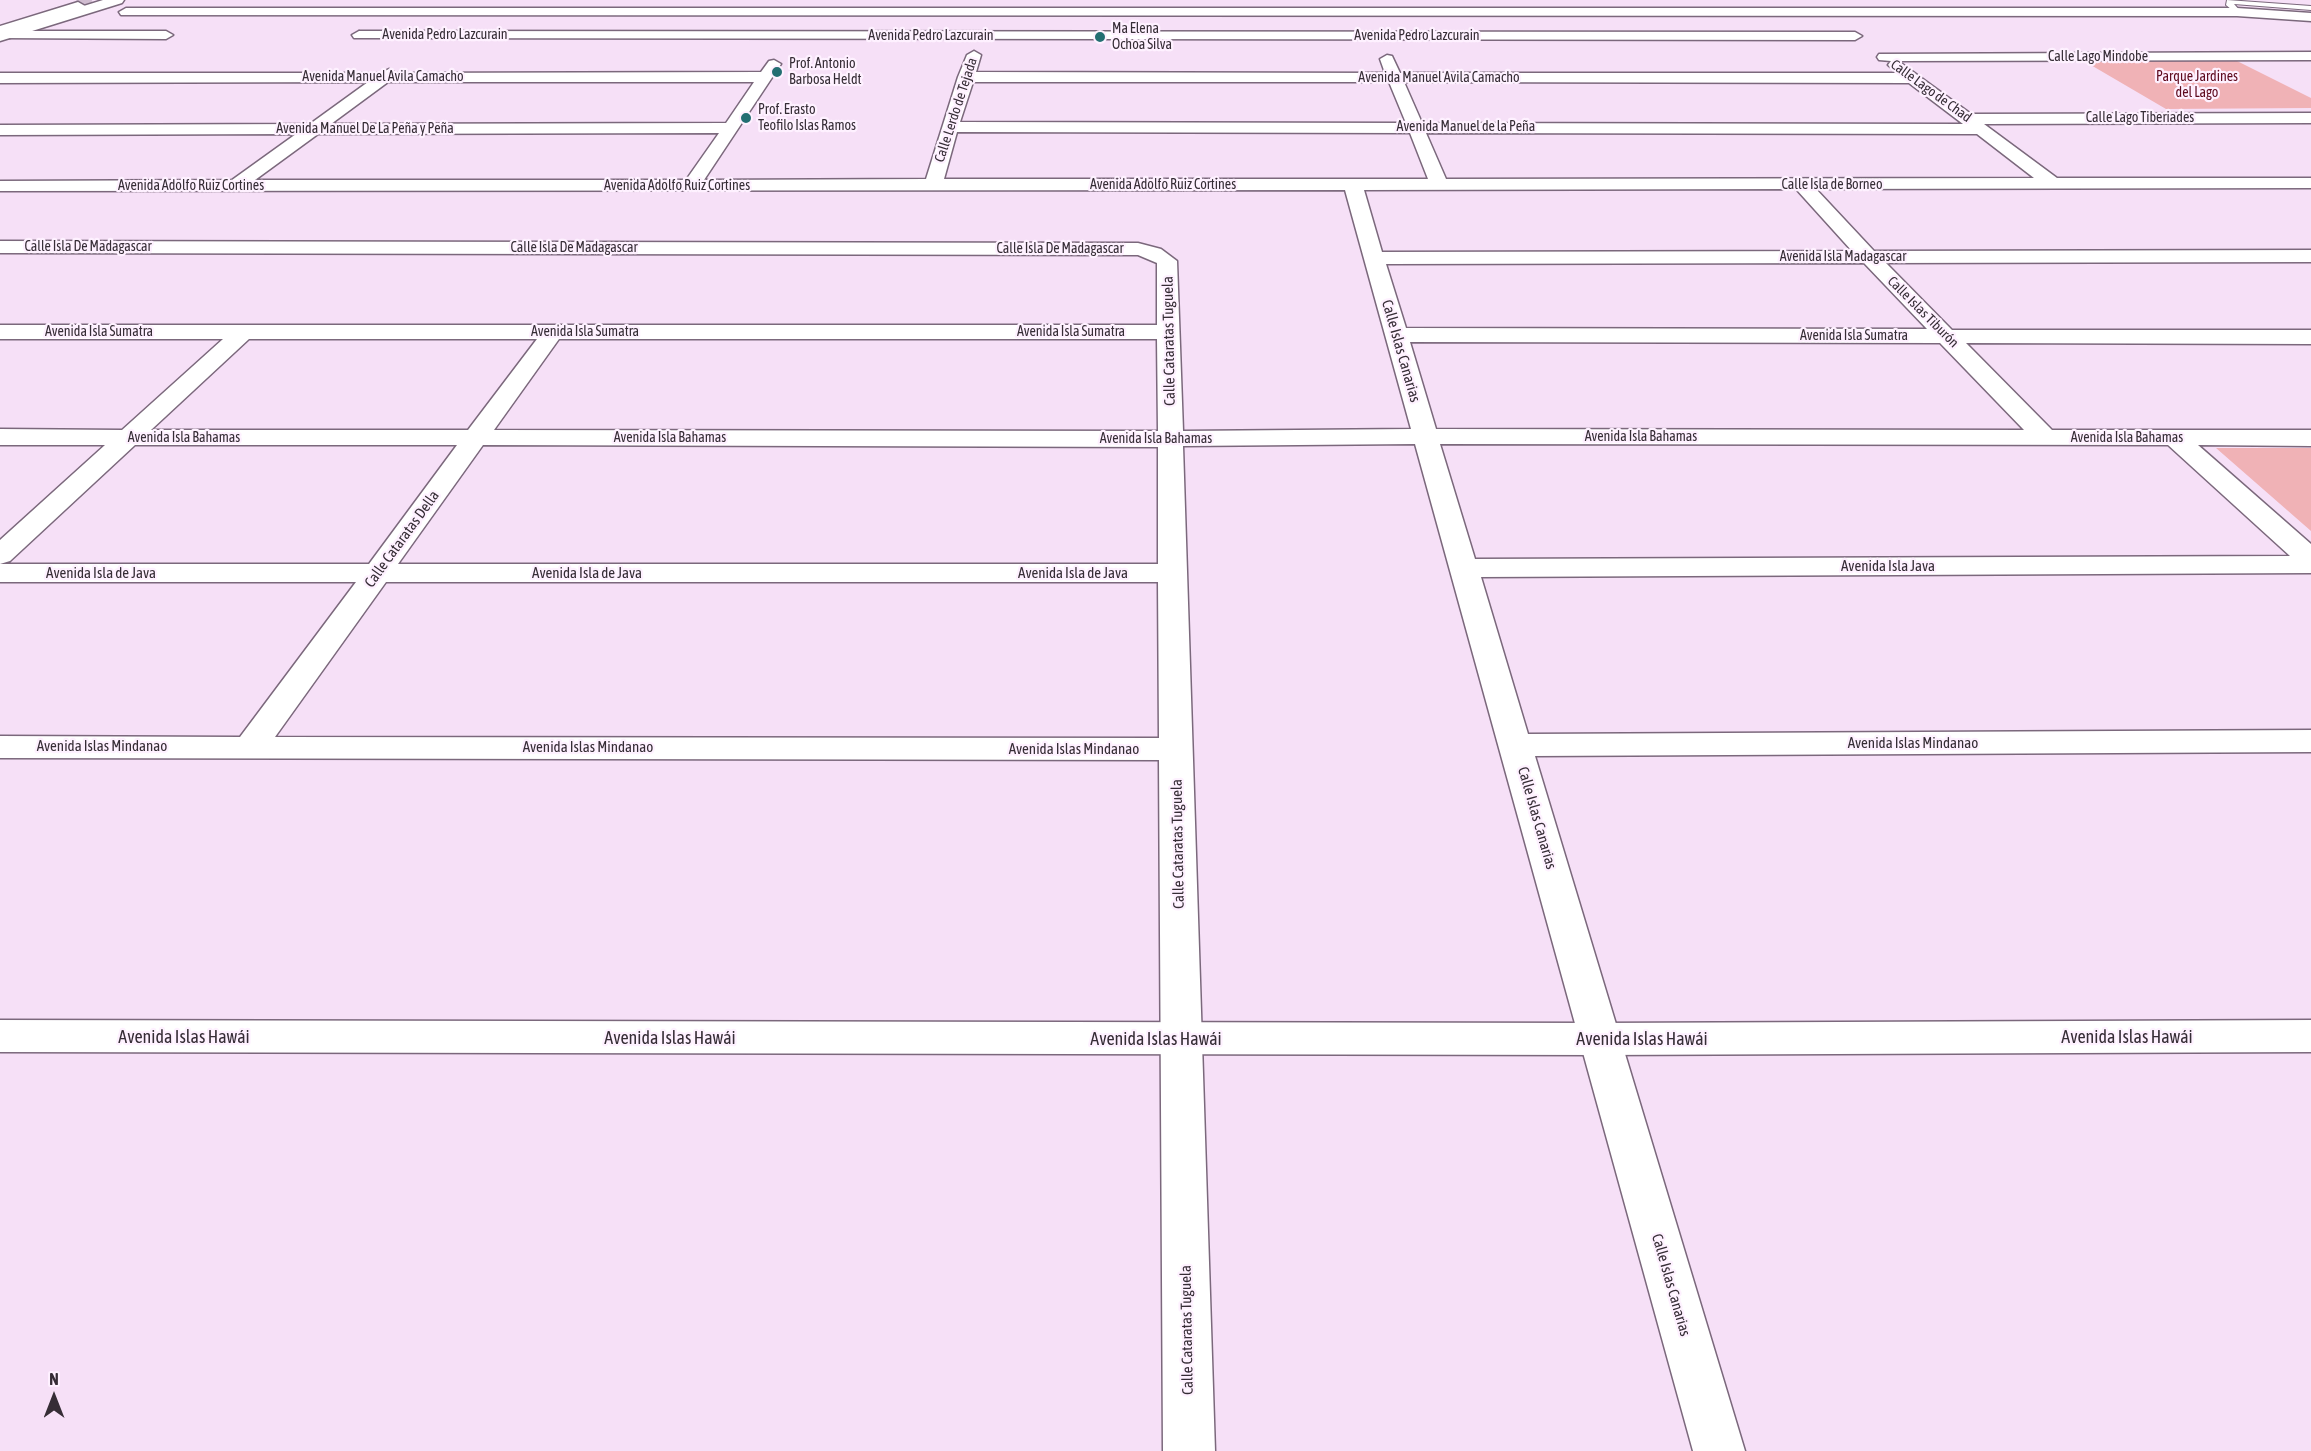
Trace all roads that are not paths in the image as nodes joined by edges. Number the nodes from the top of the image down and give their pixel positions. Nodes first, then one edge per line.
1 (117, 0) edge
2 (452, 0) edge
3 (760, 0) edge
4 (1806, 0) edge
5 (2135, 0) edge
6 (63, 5) dead end
7 (78, 6) dead end
8 (1095, 6) edge
9 (1435, 6) edge
10 (2311, 8) edge
11 (126, 12) dead end
12 (434, 12) junction
13 (750, 12) junction
14 (1329, 12) junction
15 (2159, 12) junction
16 (2237, 12) junction
17 (1823, 13) junction
18 (2311, 17) edge
19 (2, 32) edge
20 (185, 35) dead end
21 (341, 35) dead end
22 (400, 35) junction
23 (442, 35) junction
24 (731, 35) junction
25 (794, 35) junction
26 (1092, 35) junction
27 (980, 36) junction
28 (1337, 36) junction
29 (1376, 36) junction
30 (1870, 47) junction
31 (423, 49) dead end
32 (2311, 56) edge
33 (403, 63) dead end
34 (384, 77) junction
35 (765, 77) junction
36 (966, 77) junction
37 (0, 78) edge
38 (1396, 78) junction
39 (1912, 78) junction
40 (2311, 118) edge
41 (1976, 124) junction
42 (950, 127) junction
43 (1414, 127) junction
44 (729, 128) junction
45 (313, 129) junction
46 (0, 130) edge
47 (2282, 183) junction
48 (2311, 183) edge
49 (2054, 184) junction
50 (933, 185) junction
51 (1353, 185) junction
52 (1440, 185) junction
53 (1802, 185) junction
54 (0, 186) edge
55 (236, 186) junction
56 (691, 186) junction
57 (2311, 200) edge
58 (0, 247) edge
59 (1147, 251) joint
60 (1868, 256) junction
61 (2311, 256) edge
62 (1374, 258) junction
63 (0, 332) edge
64 (243, 332) junction
65 (553, 332) junction
66 (1169, 332) junction
67 (1397, 335) junction
68 (1948, 336) junction
69 (2311, 337) edge
70 (1425, 436) junction
71 (0, 437) edge
72 (129, 438) junction
73 (475, 438) junction
74 (2046, 438) junction
75 (2175, 438) junction
76 (2311, 438) edge
77 (1171, 439) junction
78 (0, 555) edge
79 (2311, 559) edge
80 (2311, 564) edge
81 (1464, 568) junction
82 (0, 573) edge
83 (377, 573) junction
84 (1174, 573) junction
85 (2311, 741) edge
86 (1515, 745) junction
87 (251, 746) junction
88 (0, 747) edge
89 (1177, 749) junction
90 (0, 1036) edge
91 (2311, 1036) edge
92 (1182, 1039) junction
93 (1600, 1040) junction
94 (1189, 1451) edge
95 (1719, 1451) edge

1 - 19 street
2 - 12 street
3 - 13 street
4 - 17 street, Calle Lago de Chad
5 - 15 street
6 - 19 street
7 - 19 street
8 - 13 street
8 - 14 street
8 - 26 street
9 - 14 street
9 - 17 street
10 - 16 lane
11 - 12 street
12 - 13 street
12 - 22 street
13 - 24 street
14 - 28 street
15 - 16 street
15 - 17 street
16 - 18 street
17 - 30 street, Calle Lago de Chad
19 - 20 street
21 - 22 street, Avenida Pedro Lazcurain
22 - 23 street, Avenida Pedro Lazcurain
23 - 24 street, Avenida Pedro Lazcurain
23 - 31 street
24 - 25 street, Avenida Pedro Lazcurain
25 - 27 street, Avenida Pedro Lazcurain
25 - 35 street
26 - 27 street, Avenida Pedro Lazcurain
26 - 28 street, Avenida Pedro Lazcurain
27 - 36 street, Calle Lerdo de Tejada
28 - 29 street, Avenida Pedro Lazcurain
29 - 30 street, Avenida Pedro Lazcurain
29 - 38 street
30 - 32 street, Calle Lago Mindobe
30 - 39 street, Calle Lago de Chad
33 - 34 street
34 - 35 street, Avenida Manuel Avila Camacho
34 - 37 street, Avenida Manuel Avila Camacho
34 - 45 street
35 - 44 street
36 - 38 street, Avenida Manuel Avila Camacho
36 - 42 street, Calle Lerdo de Tejada
38 - 39 street, Avenida Manuel Avila Camacho
38 - 43 street
39 - 41 street, Calle Lago de Chad
40 - 41 street, Calle Lago Tiberiades
41 - 43 street, Avenida Manuel de la Peña
41 - 49 street, Calle Lago de Chad
42 - 43 street, Avenida Manuel de la Peña
42 - 50 street, Calle Lerdo de Tejada
43 - 52 street
44 - 45 street, Avenida Manuel De La Peña y Peña
44 - 56 street
45 - 46 street, Avenida Manuel De La Peña y Peña
45 - 55 street
47 - 48 street, Calle Isla de Borneo
47 - 49 street, Calle Isla de Borneo
47 - 57 street
49 - 53 street, Calle Isla de Borneo
50 - 51 street, Avenida Adolfo Ruiz Cortines
50 - 56 street, Avenida Adolfo Ruiz Cortines
51 - 52 street, Calle Isla de Borneo
51 - 62 street, Calle Islas Canarias
52 - 53 street, Calle Isla de Borneo
53 - 60 street, Calle Islas Tiburón
54 - 55 street, Avenida Adolfo Ruiz Cortines
55 - 56 street, Avenida Adolfo Ruiz Cortines
58 - 59 street, Calle Isla De Madagascar
59 - 66 street, Calle Cataratas Tuguela
60 - 61 street, Avenida Isla Madagascar
60 - 62 street, Avenida Isla Madagascar
60 - 68 street, Calle Islas Tiburón
62 - 67 street, Calle Islas Canarias
63 - 64 street, Avenida Isla Sumatra
64 - 65 street, Avenida Isla Sumatra
64 - 72 street
65 - 66 street, Avenida Isla Sumatra
65 - 73 street, Calle Cataratas Della
66 - 77 street, Calle Cataratas Tuguela
67 - 68 street, Avenida Isla Sumatra
67 - 70 street, Calle Islas Canarias
68 - 69 street, Avenida Isla Sumatra
68 - 74 street, Calle Islas Tiburón
70 - 74 street, Avenida Isla Bahamas
70 - 77 street, Avenida Isla Bahamas
70 - 81 street, Calle Islas Canarias
71 - 72 street, Avenida Isla Bahamas
72 - 73 street, Avenida Isla Bahamas
72 - 78 street
73 - 77 street, Avenida Isla Bahamas
73 - 83 street, Calle Cataratas Della
74 - 75 street, Avenida Isla Bahamas
75 - 76 street, Avenida Isla Bahamas
75 - 79 street
77 - 84 street, Calle Cataratas Tuguela
80 - 81 street, Avenida Isla Java
81 - 86 street, Calle Islas Canarias
82 - 83 street, Avenida Isla de Java
83 - 84 street, Avenida Isla de Java
83 - 87 street, Calle Cataratas Della
84 - 89 street, Calle Cataratas Tuguela
85 - 86 street, Avenida Islas Mindanao
86 - 93 street, Calle Islas Canarias
87 - 88 street, Avenida Islas Mindanao
87 - 89 street, Avenida Islas Mindanao
89 - 92 street, Calle Cataratas Tuguela
90 - 92 street, Avenida Islas Hawái
91 - 93 street, Avenida Islas Hawái
92 - 93 street, Avenida Islas Hawái
92 - 94 street, Calle Cataratas Tuguela
93 - 95 street, Calle Islas Canarias

